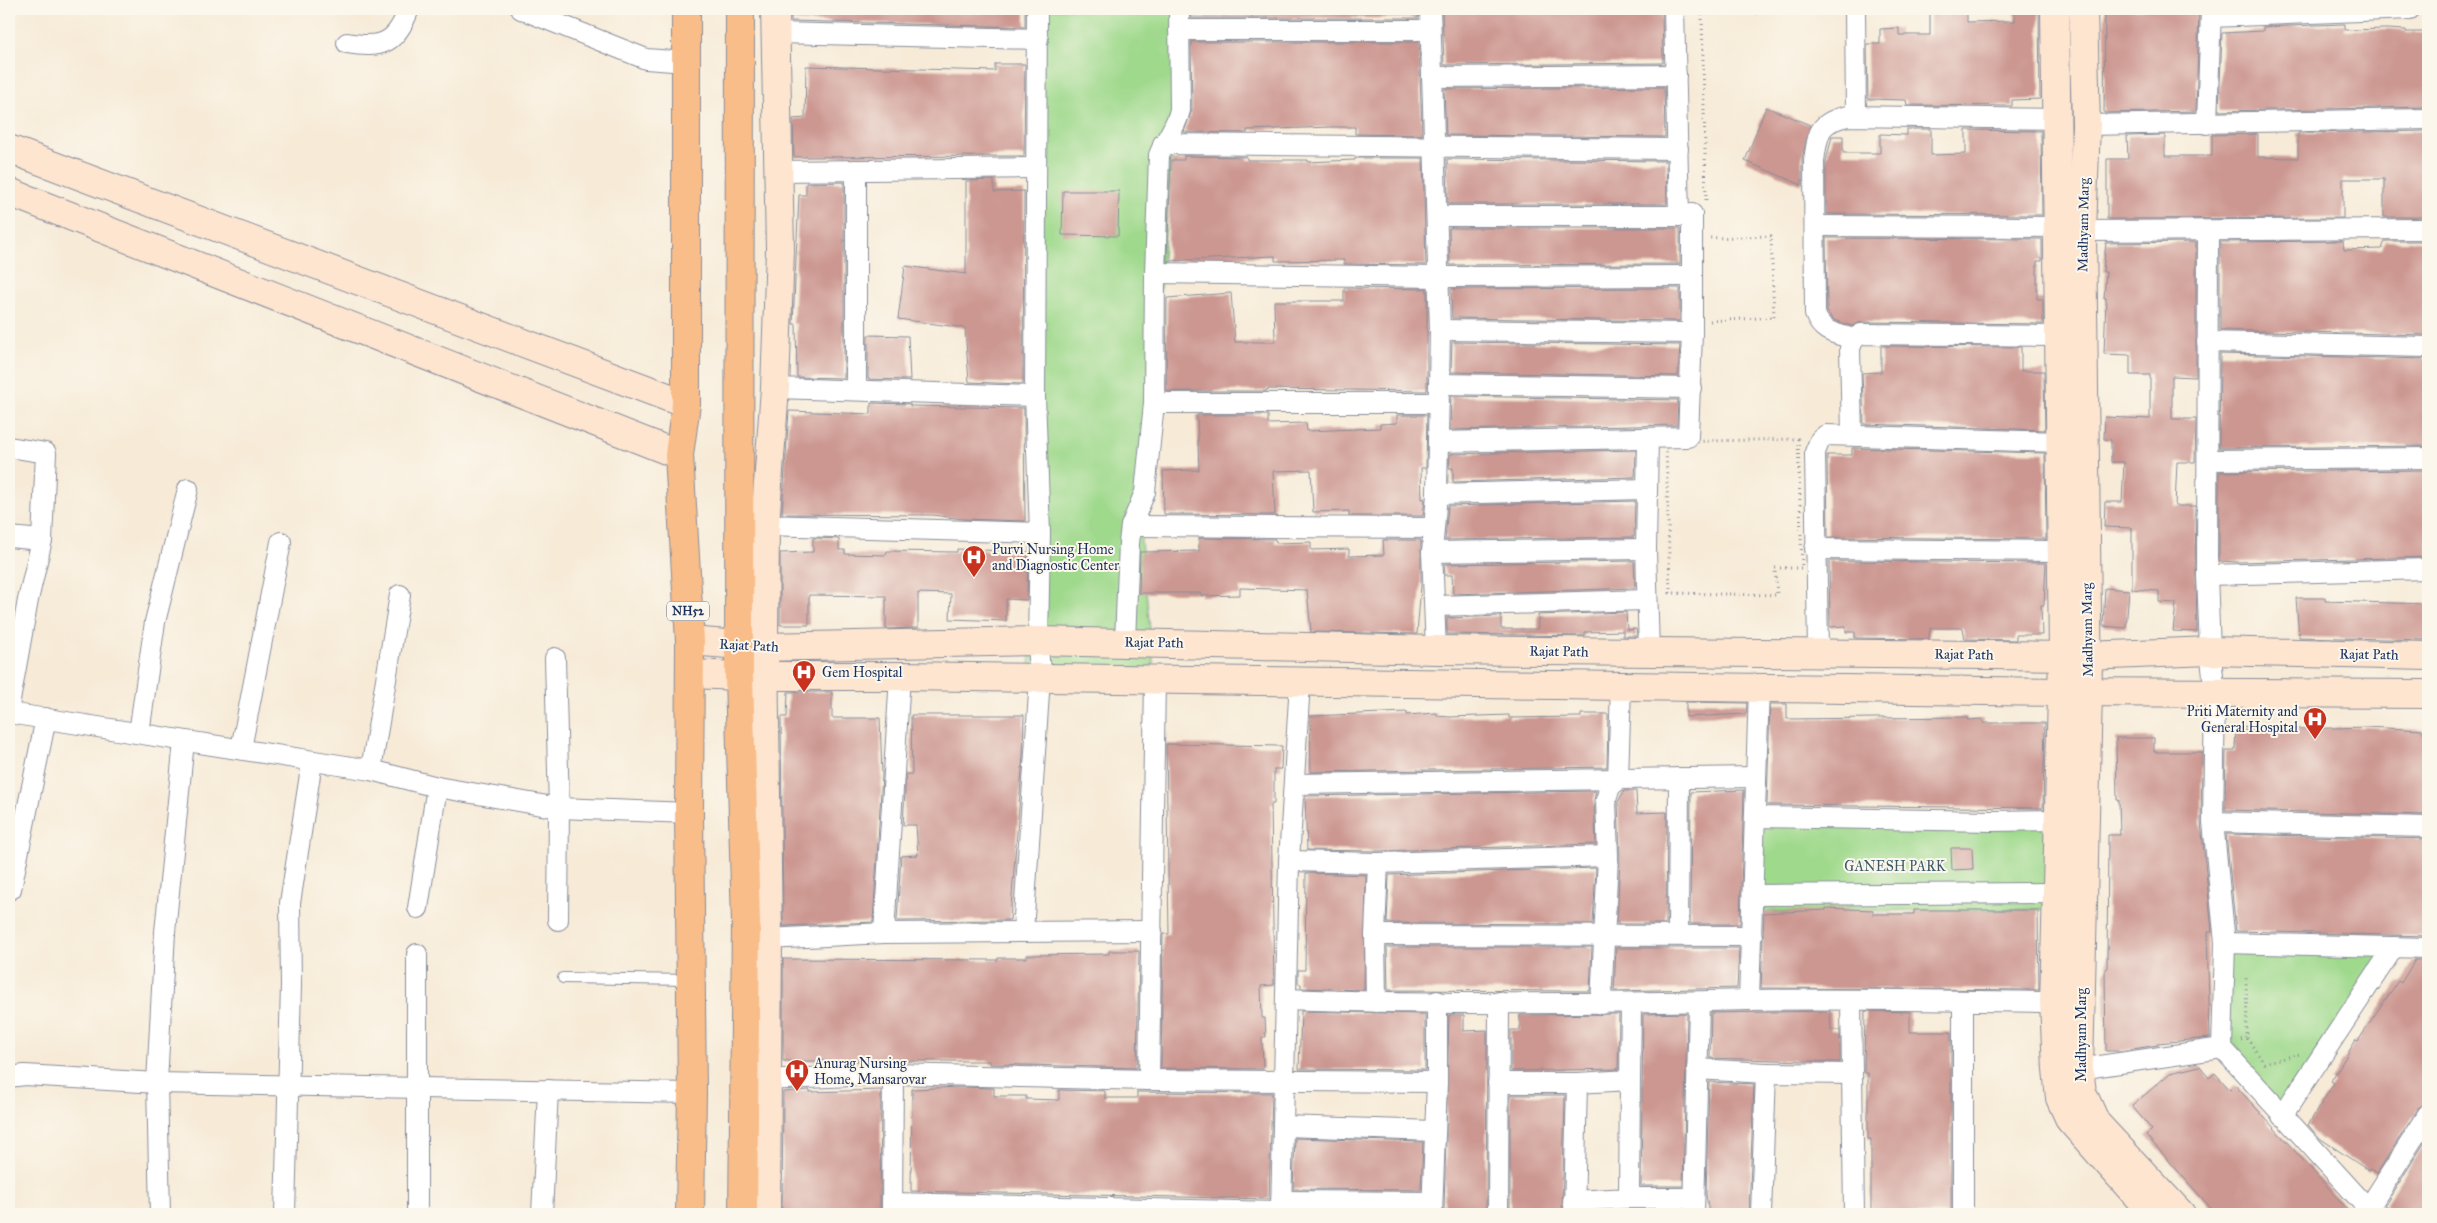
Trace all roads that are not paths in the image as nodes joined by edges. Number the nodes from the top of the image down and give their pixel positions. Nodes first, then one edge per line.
1 (408, 9) edge
2 (521, 9) edge
3 (686, 9) edge
4 (740, 9) edge
5 (1037, 9) edge
6 (1179, 9) edge
7 (1430, 9) edge
8 (1674, 9) edge
9 (1856, 9) edge
10 (2055, 9) edge
11 (2083, 9) edge
12 (2410, 9) edge
13 (2211, 13) edge
14 (775, 21) edge
15 (1179, 30) junction
16 (1430, 30) junction
17 (1038, 39) junction
18 (347, 44) dead end
19 (686, 62) junction
20 (1676, 75) junction
21 (1432, 77) junction
22 (1856, 116) junction
23 (2056, 119) junction
24 (2428, 119) edge
25 (2207, 124) junction
26 (2086, 125) junction
27 (1163, 144) junction
28 (9, 148) edge
29 (1436, 148) junction
30 (1678, 148) junction
31 (1036, 168) junction
32 (856, 170) junction
33 (779, 172) junction
34 (9, 192) edge
35 (1437, 216) junction
36 (1679, 216) junction
37 (1815, 226) junction
38 (2070, 229) junction
39 (2428, 229) edge
40 (2208, 231) junction
41 (1154, 274) junction
42 (1691, 276) junction
43 (1438, 277) junction
44 (1700, 327) junction
45 (1440, 330) junction
46 (2059, 336) junction
47 (1854, 339) junction
48 (2207, 342) junction
49 (2428, 347) edge
50 (774, 388) junction
51 (1691, 388) junction
52 (856, 389) junction
53 (1439, 393) junction
54 (1036, 396) junction
55 (1154, 403) junction
56 (686, 404) junction
57 (1852, 435) junction
58 (1648, 438) junction
59 (1438, 442) junction
60 (2060, 442) junction
61 (9, 447) edge
62 (679, 455) junction
63 (2428, 458) edge
64 (2209, 460) junction
65 (188, 489) dead end
66 (1647, 489) junction
67 (1437, 494) junction
68 (765, 524) junction
69 (1131, 526) junction
70 (1434, 528) junction
71 (1040, 533) junction
72 (9, 537) edge
73 (42, 540) junction
74 (281, 542) dead end
75 (1646, 549) junction
76 (1815, 549) junction
77 (2061, 551) junction
78 (1432, 552) junction
79 (2428, 569) edge
80 (2208, 575) junction
81 (400, 595) dead end
82 (1647, 600) junction
83 (1434, 606) junction
84 (1038, 640) junction
85 (690, 641) junction
86 (1125, 641) junction
87 (752, 646) junction
88 (1436, 650) junction
89 (2210, 650) junction
90 (1649, 652) junction
91 (1818, 652) junction
92 (2075, 656) junction
93 (2428, 656) edge
94 (555, 658) dead end
95 (690, 674) junction
96 (752, 676) junction
97 (900, 676) junction
98 (1040, 678) junction
99 (1156, 680) junction
100 (1300, 682) junction
101 (1621, 686) junction
102 (1759, 688) junction
103 (2075, 692) junction
104 (2215, 693) junction
105 (2428, 694) edge
106 (9, 706) edge
107 (9, 713) edge
108 (46, 718) junction
109 (139, 733) junction
110 (184, 741) junction
111 (241, 749) junction
112 (312, 762) junction
113 (371, 770) junction
114 (1756, 777) junction
115 (1679, 778) junction
116 (1618, 780) junction
117 (1294, 784) junction
118 (437, 787) junction
119 (559, 808) junction
120 (689, 813) junction
121 (1755, 817) junction
122 (2058, 820) junction
123 (2213, 822) junction
124 (2428, 827) edge
125 (1608, 856) junction
126 (1289, 862) junction
127 (1378, 863) junction
128 (11, 889) dead end
129 (2057, 893) junction
130 (1752, 895) junction
131 (418, 908) dead end
132 (558, 920) dead end
133 (1152, 931) junction
134 (884, 932) junction
135 (1023, 932) junction
136 (1375, 935) junction
137 (1603, 935) junction
138 (1678, 935) junction
139 (1752, 936) junction
140 (768, 939) junction
141 (2225, 943) junction
142 (2394, 947) junction
143 (2428, 948) edge
144 (417, 954) dead end
145 (563, 978) dead end
146 (691, 980) junction
147 (1286, 999) junction
148 (1749, 1000) junction
149 (1437, 1001) junction
150 (1852, 1001) junction
151 (1376, 1002) junction
152 (1499, 1002) junction
153 (1963, 1002) junction
154 (2054, 1002) junction
155 (1699, 1003) junction
156 (1601, 1004) junction
157 (1631, 1004) junction
158 (2222, 1048) junction
159 (1697, 1069) junction
160 (2079, 1069) junction
161 (1766, 1073) junction
162 (893, 1074) junction
163 (1852, 1074) junction
164 (9, 1077) edge
165 (765, 1080) junction
166 (1149, 1080) junction
167 (1285, 1080) junction
168 (1630, 1080) junction
169 (1437, 1082) junction
170 (157, 1083) junction
171 (1498, 1083) junction
172 (1577, 1083) junction
173 (287, 1085) junction
174 (416, 1088) junction
175 (548, 1090) junction
176 (692, 1094) junction
177 (2428, 1115) edge
178 (2282, 1116) junction
179 (1284, 1126) junction
180 (1435, 1131) junction
181 (1629, 1198) junction
182 (1694, 1206) edge
183 (1432, 1208) edge
184 (1574, 1208) edge
185 (892, 1209) edge
186 (1281, 1209) edge
187 (1147, 1211) edge
188 (2371, 1212) edge
189 (160, 1214) edge
190 (285, 1214) edge
191 (416, 1214) edge
192 (542, 1214) edge
193 (690, 1214) edge
194 (743, 1214) edge
195 (766, 1214) edge
196 (1498, 1214) edge
197 (1761, 1214) edge
198 (1854, 1214) edge
199 (1963, 1214) edge
200 (2153, 1214) edge
201 (2181, 1214) edge

1 - 18 street
2 - 19 street
3 - 19 highway, NH52
4 - 87 highway
5 - 17 street
6 - 15 street
7 - 16 street
8 - 20 street
9 - 22 street
10 - 23 street, Madhyam Marg
11 - 26 street, Madhyam Marg
12 - 13 street
13 - 25 street
14 - 17 street
14 - 33 street
15 - 16 street
15 - 27 street
16 - 21 street
17 - 31 street
19 - 56 highway, NH52
20 - 21 street
20 - 30 street
21 - 29 street
22 - 23 street
22 - 37 street
23 - 38 street, Madhyam Marg
24 - 25 street
25 - 26 street
26 - 38 street, Madhyam Marg
27 - 29 street
27 - 41 street
28 - 56 street
29 - 30 street
29 - 35 street
30 - 36 street
31 - 32 street
31 - 54 street
32 - 33 street
32 - 52 street
33 - 50 street
34 - 62 street
35 - 36 street
35 - 43 street
36 - 42 street
37 - 38 street
37 - 47 street
38 - 40 street
38 - 46 street, Madhyam Marg
38 - 92 street, Madhyam Marg
39 - 40 street
40 - 48 street
41 - 43 street
41 - 55 street
42 - 43 street
42 - 44 street
43 - 45 street
44 - 45 street
44 - 51 street
45 - 53 street
46 - 47 street
46 - 60 street, Madhyam Marg
47 - 57 street
48 - 49 street
48 - 64 street
50 - 52 street
50 - 68 street
51 - 53 street
51 - 58 street
52 - 54 street
53 - 55 street
53 - 59 street
54 - 71 street
55 - 69 street
56 - 62 highway, NH52
57 - 60 street
57 - 76 street
58 - 59 street
58 - 66 street
59 - 67 street
60 - 77 street, Madhyam Marg
61 - 73 street
62 - 85 highway, NH52
63 - 64 street
64 - 80 street
65 - 109 street
66 - 67 street
66 - 75 street
67 - 70 street
68 - 71 street
68 - 87 street
69 - 70 street
69 - 86 street
70 - 78 street
71 - 84 street
72 - 73 street
73 - 106 street
74 - 111 street
75 - 78 street
75 - 82 street
76 - 77 street
76 - 91 street
77 - 92 street, Madhyam Marg
78 - 83 street
79 - 80 street
80 - 89 street
81 - 113 street
82 - 83 street
82 - 90 street
83 - 88 street
84 - 86 street, Rajat Path
84 - 87 street, Rajat Path
84 - 98 street
85 - 87 street, Rajat Path
85 - 95 highway, NH52
86 - 88 street, Rajat Path
87 - 96 highway
88 - 90 street, Rajat Path
89 - 92 street, Rajat Path
89 - 93 street, Rajat Path
89 - 104 street
90 - 91 street, Rajat Path
91 - 92 street, Rajat Path
92 - 103 street, Madhyam Marg
94 - 119 street
95 - 96 street, Rajat Path
95 - 120 highway, NH52
96 - 97 street, Rajat Path
96 - 140 street
96 - 194 highway
97 - 98 street, Rajat Path
97 - 134 street
98 - 99 street, Rajat Path
98 - 135 street
99 - 100 street, Rajat Path
99 - 133 street
100 - 101 street, Rajat Path
100 - 117 street
101 - 102 street, Rajat Path
101 - 116 street
102 - 103 street, Rajat Path
102 - 114 street
103 - 104 street, Rajat Path
103 - 122 street, Madhyam Marg
103 - 160 street, Madhyam Marg
104 - 105 street, Rajat Path
104 - 123 street
107 - 108 street
108 - 109 street
108 - 128 street
109 - 110 street
110 - 111 street
110 - 170 street
111 - 112 street
112 - 113 street
112 - 173 street
113 - 118 street
114 - 115 street
114 - 121 street
115 - 116 street
115 - 138 street
116 - 117 street
116 - 125 street
117 - 126 street
118 - 119 street
118 - 131 street
119 - 120 street
119 - 132 street
120 - 146 highway, NH52
121 - 122 street
121 - 130 street
122 - 129 street, Madhyam Marg
123 - 124 street
123 - 141 street
125 - 127 street
125 - 137 street
126 - 127 street
126 - 147 street
127 - 136 street
129 - 130 street
129 - 154 street, Madhyam Marg
130 - 139 street
133 - 135 street
133 - 166 street
134 - 135 street
134 - 140 street
136 - 137 street
136 - 151 street
137 - 138 street
137 - 156 street
138 - 139 street
139 - 148 street
140 - 165 street
141 - 142 street
141 - 158 street
142 - 143 street
142 - 178 street
144 - 174 street
145 - 146 lane
146 - 176 highway, NH52
147 - 151 street
147 - 167 street
148 - 150 street
148 - 155 street
149 - 151 street
149 - 152 street
149 - 169 street
150 - 153 street
150 - 163 street
152 - 156 street
152 - 171 street
153 - 154 street
153 - 199 street
154 - 200 street, Madhyam Marg
155 - 157 street
155 - 159 street
156 - 157 street
157 - 168 street
158 - 160 street
158 - 178 street
159 - 161 street
159 - 182 street
160 - 201 street, Madhyam Marg
161 - 163 street
161 - 197 street
162 - 165 street
162 - 166 street
162 - 185 street
163 - 198 street
164 - 170 street
165 - 195 street
166 - 167 street
167 - 169 street
167 - 179 street
168 - 172 street
168 - 181 street
169 - 180 street
170 - 173 street
170 - 189 street
171 - 172 street
171 - 196 street
172 - 184 street
173 - 174 street
173 - 190 street
174 - 175 street
174 - 191 street
175 - 176 street
175 - 192 street
176 - 193 highway, NH52
177 - 188 street
178 - 188 street
179 - 180 street
179 - 186 street
180 - 183 street
181 - 182 street
181 - 184 street
183 - 186 street
185 - 187 street
186 - 187 street

